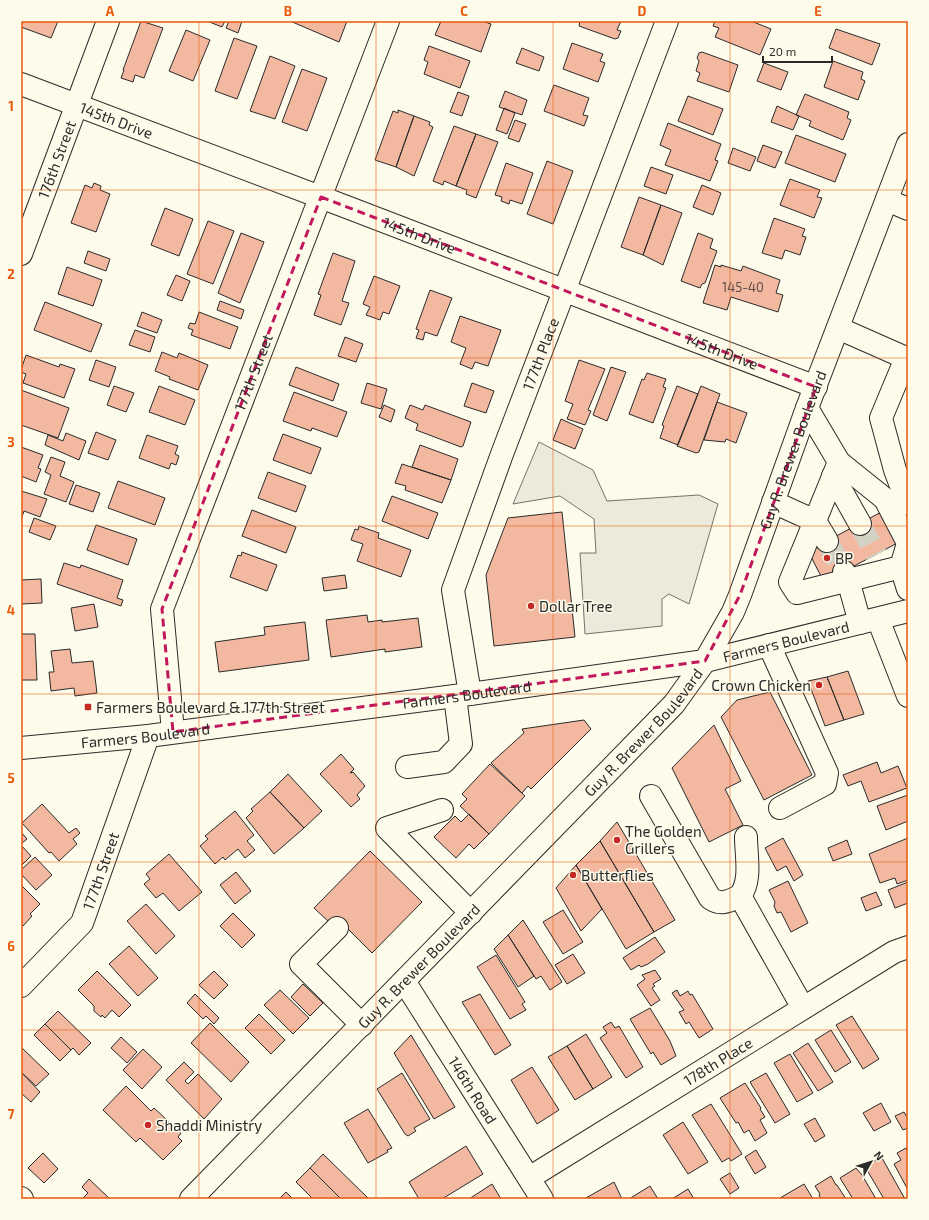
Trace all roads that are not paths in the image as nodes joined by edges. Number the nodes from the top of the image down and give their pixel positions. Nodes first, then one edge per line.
1 (108, 21) edge
2 (388, 21) edge
3 (667, 21) edge
4 (21, 84) edge
5 (76, 105) junction
6 (908, 144) edge
7 (321, 197) junction
8 (887, 200) junction
9 (908, 209) edge
10 (21, 254) edge
11 (565, 291) junction
12 (838, 328) junction
13 (907, 359) edge
14 (816, 387) junction
15 (807, 408) junction
16 (836, 469) junction
17 (901, 469) edge
18 (774, 502) junction
19 (908, 504) edge
20 (815, 521) junction
21 (860, 524) tunnel mouth
22 (827, 541) tunnel mouth
23 (887, 564) junction
24 (846, 576) junction
25 (908, 589) edge
26 (908, 611) edge
27 (869, 621) junction
28 (769, 645) junction
29 (705, 661) junction
30 (462, 695) junction
31 (908, 696) edge
32 (173, 732) junction
33 (148, 736) junction
34 (21, 748) edge
35 (407, 767) dead end
36 (651, 796) dead end
37 (780, 808) dead end
38 (442, 810) dead end
39 (746, 837) dead end
40 (740, 896) junction
41 (471, 913) junction
42 (338, 928) dead end
43 (908, 947) edge
44 (404, 982) junction
45 (21, 986) edge
46 (803, 1008) junction
47 (362, 1025) junction
48 (529, 1178) junction
49 (191, 1199) edge
50 (542, 1199) edge

1 - 5 street, 176th Street
2 - 7 street, 177th Street
3 - 11 street, 177th Place
4 - 5 street, 145th Drive
5 - 7 street, 145th Drive
5 - 10 street, 176th Street
6 - 8 street, Guy R. Brewer Boulevard
7 - 11 street, 145th Drive
7 - 32 street, 177th Street
8 - 9 street
8 - 12 street, Guy R. Brewer Boulevard
11 - 14 street, 145th Drive
11 - 30 street, 177th Place
12 - 13 street
12 - 14 street, Guy R. Brewer Boulevard
13 - 17 street
14 - 15 street, Guy R. Brewer Boulevard
15 - 16 street
15 - 18 street, Guy R. Brewer Boulevard
16 - 20 street
16 - 21 street
16 - 23 street
17 - 19 street
18 - 20 street
18 - 29 street, Guy R. Brewer Boulevard
20 - 22 street
20 - 24 street
23 - 24 street
23 - 25 street
24 - 27 street
26 - 27 street, Farmers Boulevard
27 - 28 street, Farmers Boulevard
27 - 31 street
28 - 29 street, Farmers Boulevard
28 - 37 street
29 - 30 street, Farmers Boulevard
29 - 41 street, Guy R. Brewer Boulevard
30 - 32 street, Farmers Boulevard
30 - 35 street, 177th Place
32 - 33 street, Farmers Boulevard
33 - 34 street, Farmers Boulevard
33 - 45 street, 177th Street
36 - 40 street
38 - 41 street
39 - 40 street
40 - 46 street
41 - 44 street, Guy R. Brewer Boulevard
42 - 47 street
43 - 46 street, 178th Place
44 - 47 street, Guy R. Brewer Boulevard
44 - 48 street, 146th Road
46 - 48 street, 178th Place
47 - 49 street, Guy R. Brewer Boulevard
48 - 50 street, 146th Road

